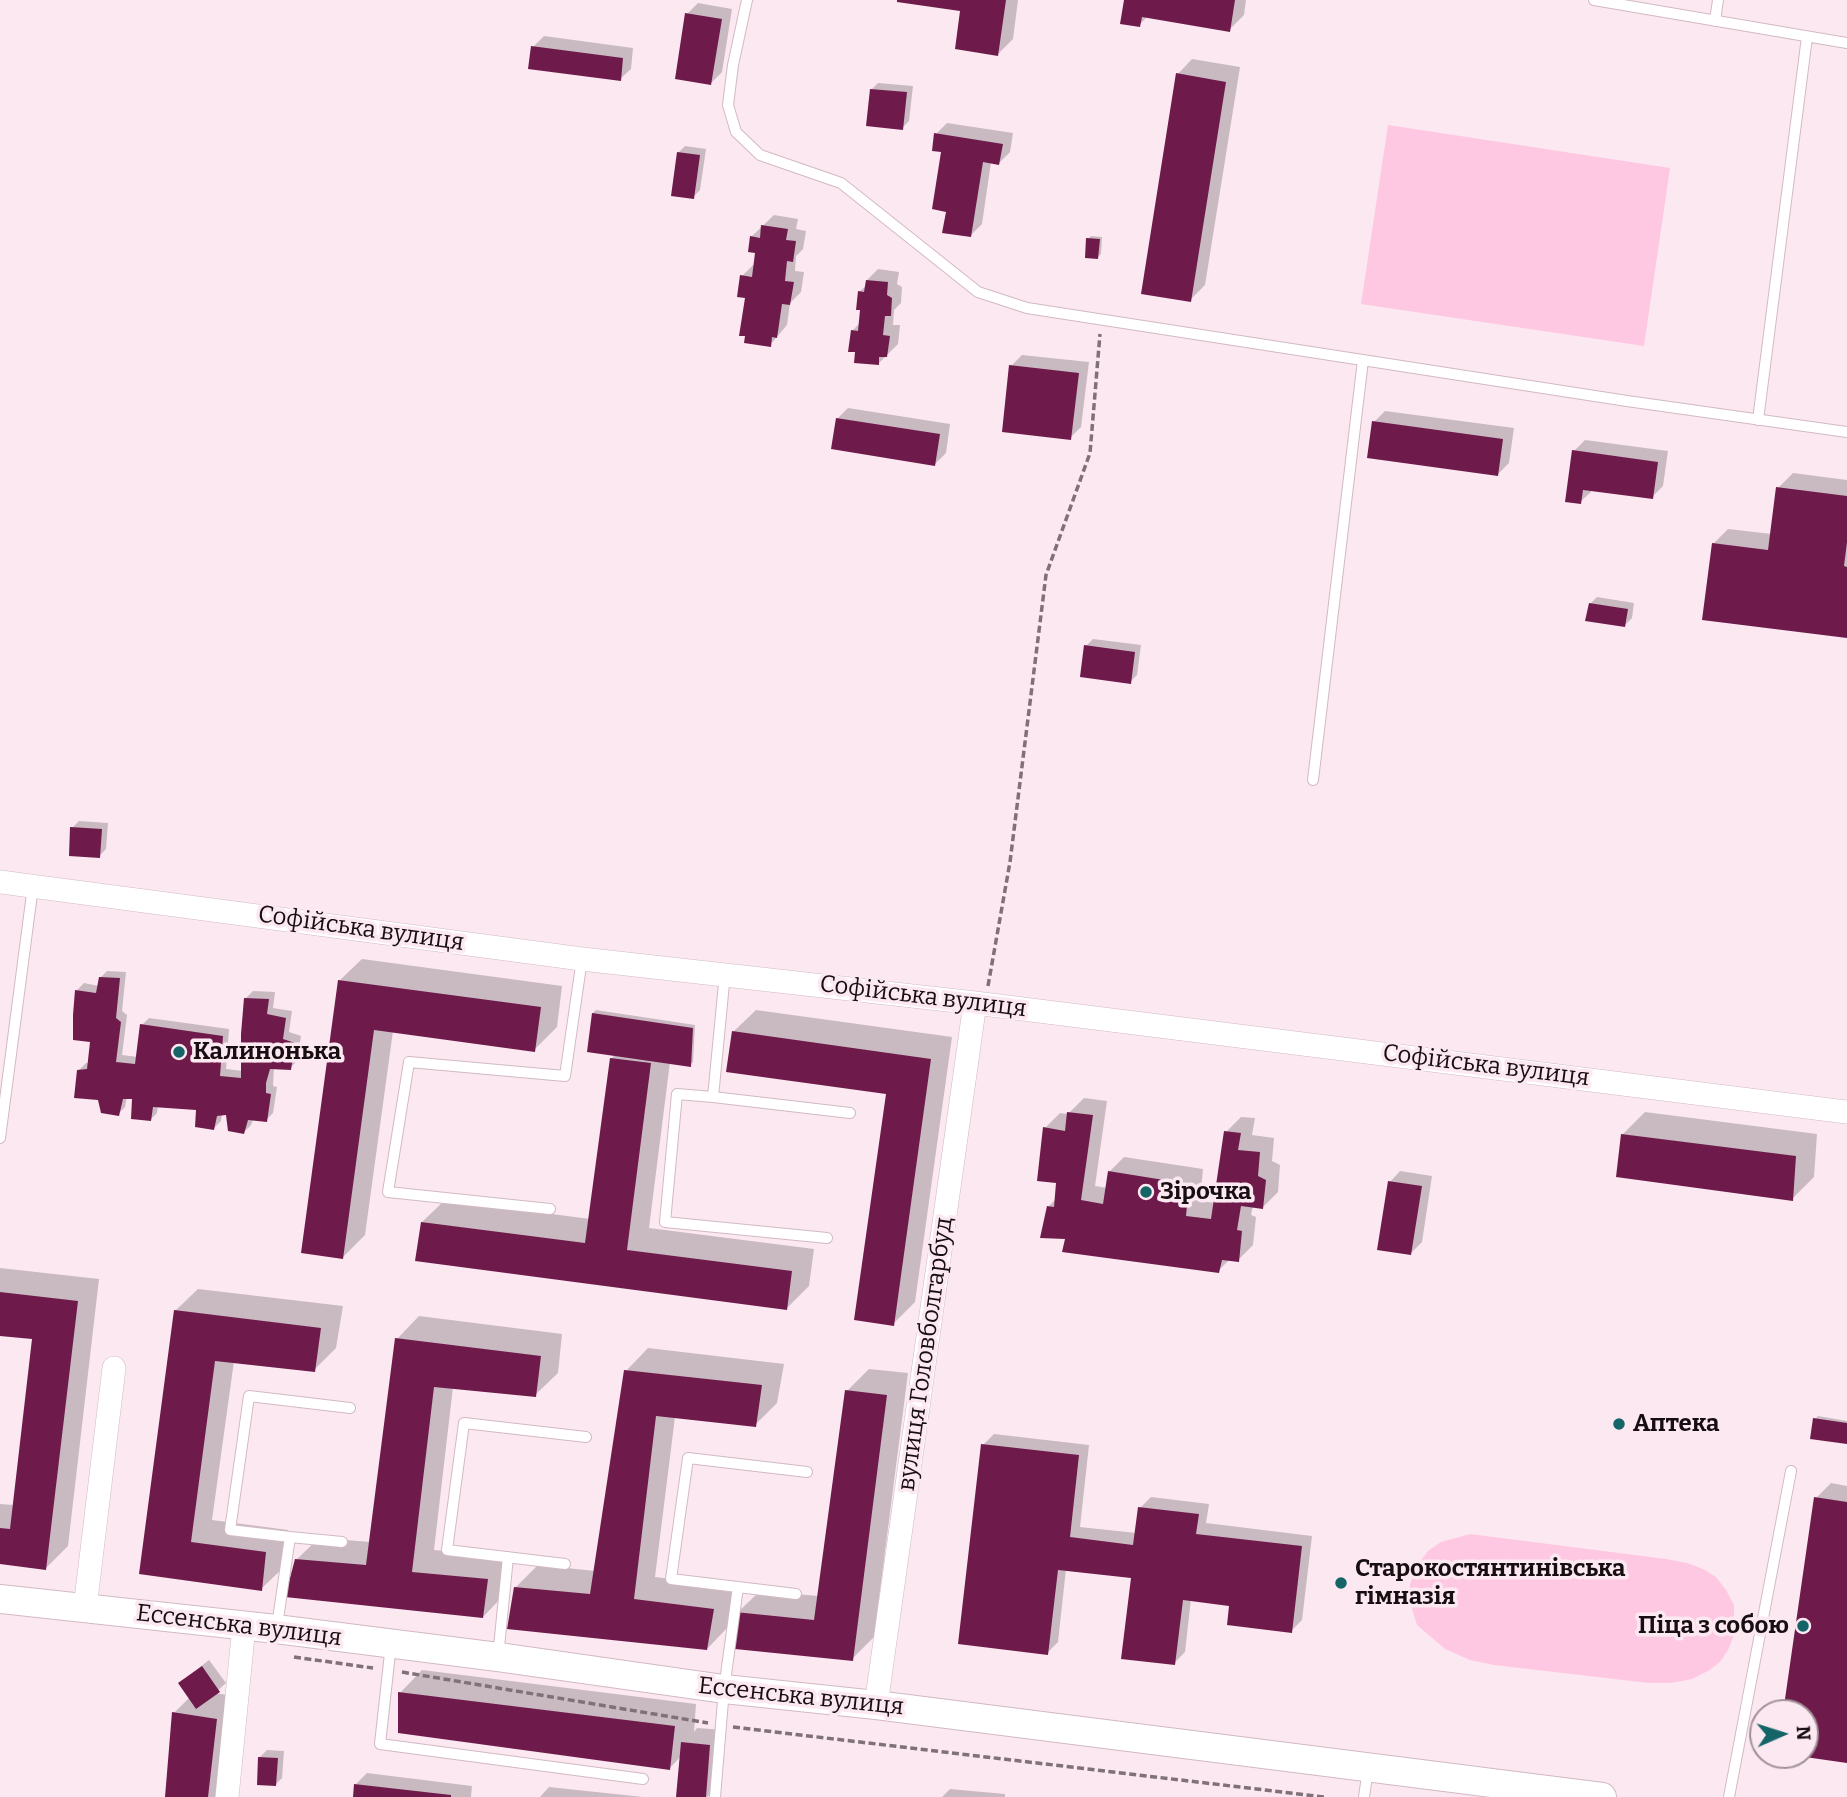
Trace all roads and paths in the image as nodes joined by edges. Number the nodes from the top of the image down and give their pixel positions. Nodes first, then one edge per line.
1 (747, 0) edge
2 (1594, 0) edge
3 (1718, 0) edge
4 (1715, 21) junction
5 (1807, 37) junction
6 (1847, 43) edge
7 (1102, 319) junction
8 (1363, 360) junction
9 (1758, 420) junction
10 (1847, 432) edge
11 (1313, 780) dead end
12 (0, 882) edge
13 (33, 886) junction
14 (582, 959) junction
15 (724, 973) junction
16 (981, 997) junction
17 (713, 1097) junction
18 (1847, 1112) edge
19 (850, 1113) dead end
20 (0, 1138) edge
21 (550, 1209) dead end
22 (827, 1238) dead end
23 (114, 1368) dead end
24 (350, 1408) dead end
25 (586, 1437) dead end
26 (1791, 1471) dead end
27 (807, 1472) dead end
28 (290, 1537) junction
29 (342, 1542) dead end
30 (508, 1557) junction
31 (565, 1564) dead end
32 (738, 1587) junction
33 (796, 1594) dead end
34 (0, 1599) edge
35 (85, 1608) junction
36 (244, 1626) junction
37 (279, 1642) junction
38 (390, 1657) junction
39 (498, 1657) junction
40 (724, 1689) junction
41 (876, 1705) junction
42 (721, 1725) junction
43 (1368, 1766) junction
44 (643, 1779) dead end
45 (227, 1797) edge
46 (715, 1797) edge
47 (1324, 1797) edge
48 (1364, 1797) edge
49 (1602, 1797) edge
50 (1729, 1797) edge

1 - 7 lane
2 - 4 lane
3 - 4 lane
4 - 5 lane
5 - 6 lane
5 - 9 lane
7 - 8 lane
7 - 16 path
8 - 9 lane
8 - 11 lane
9 - 10 lane
12 - 13 street, Софійська вулиця
13 - 14 street, Софійська вулиця
13 - 20 lane
14 - 15 street, Софійська вулиця
14 - 21 lane
15 - 16 street, Софійська вулиця
15 - 17 lane
16 - 18 street, Софійська вулиця
16 - 41 street, вулиця Головболгарбуд
17 - 19 lane
17 - 22 lane
23 - 35 street
24 - 28 lane
25 - 30 lane
26 - 50 lane
27 - 32 lane
28 - 29 lane
28 - 37 lane
30 - 31 lane
30 - 39 lane
32 - 33 lane
32 - 40 lane
34 - 35 street, Ессенська вулиця
35 - 36 street, Ессенська вулиця
36 - 37 street, Ессенська вулиця
36 - 45 street
37 - 38 street, Ессенська вулиця
37 - 38 path
38 - 39 street, Ессенська вулиця
38 - 42 path
38 - 44 lane
39 - 40 street, Ессенська вулиця
40 - 41 street, Ессенська вулиця
40 - 42 lane
41 - 43 street, Ессенська вулиця
42 - 46 lane
42 - 47 path
43 - 48 lane
43 - 49 street, Ессенська вулиця

